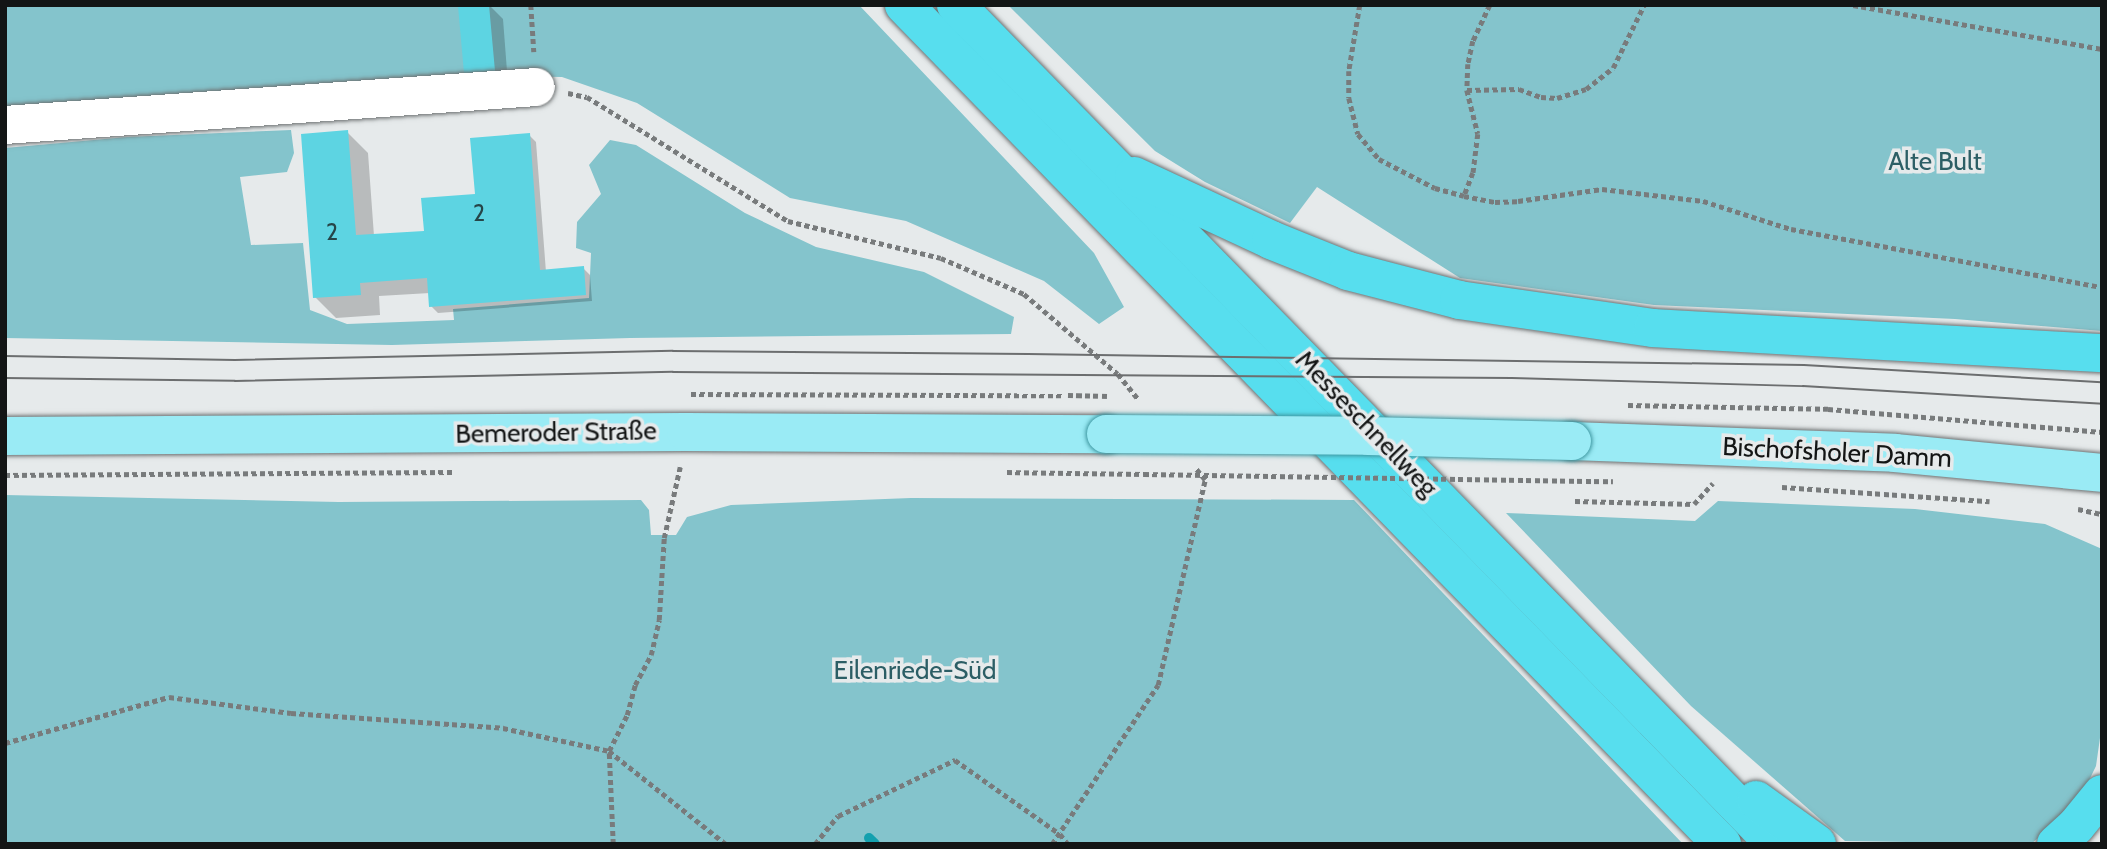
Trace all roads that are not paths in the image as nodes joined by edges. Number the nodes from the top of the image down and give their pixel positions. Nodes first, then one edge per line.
1 (904, 5) edge
2 (956, 5) edge
3 (536, 87) road end
4 (5, 125) edge
5 (1113, 166) junction
6 (2102, 353) edge
7 (5, 436) edge
8 (1572, 441) joint
9 (2102, 473) edge
10 (1670, 736) junction
11 (2102, 794) edge
12 (1722, 844) edge
13 (1776, 844) edge
14 (1817, 844) edge
15 (2056, 844) edge

1 - 12 highway, Messeschnellweg
2 - 5 highway, Messeschnellweg
3 - 4 lane
5 - 6 highway
5 - 10 highway, Messeschnellweg
7 - 8 main road, Bemeroder Straße, bridge
8 - 9 main road, Bischofsholer Damm
10 - 13 highway, Messeschnellweg
10 - 14 highway
11 - 15 highway

